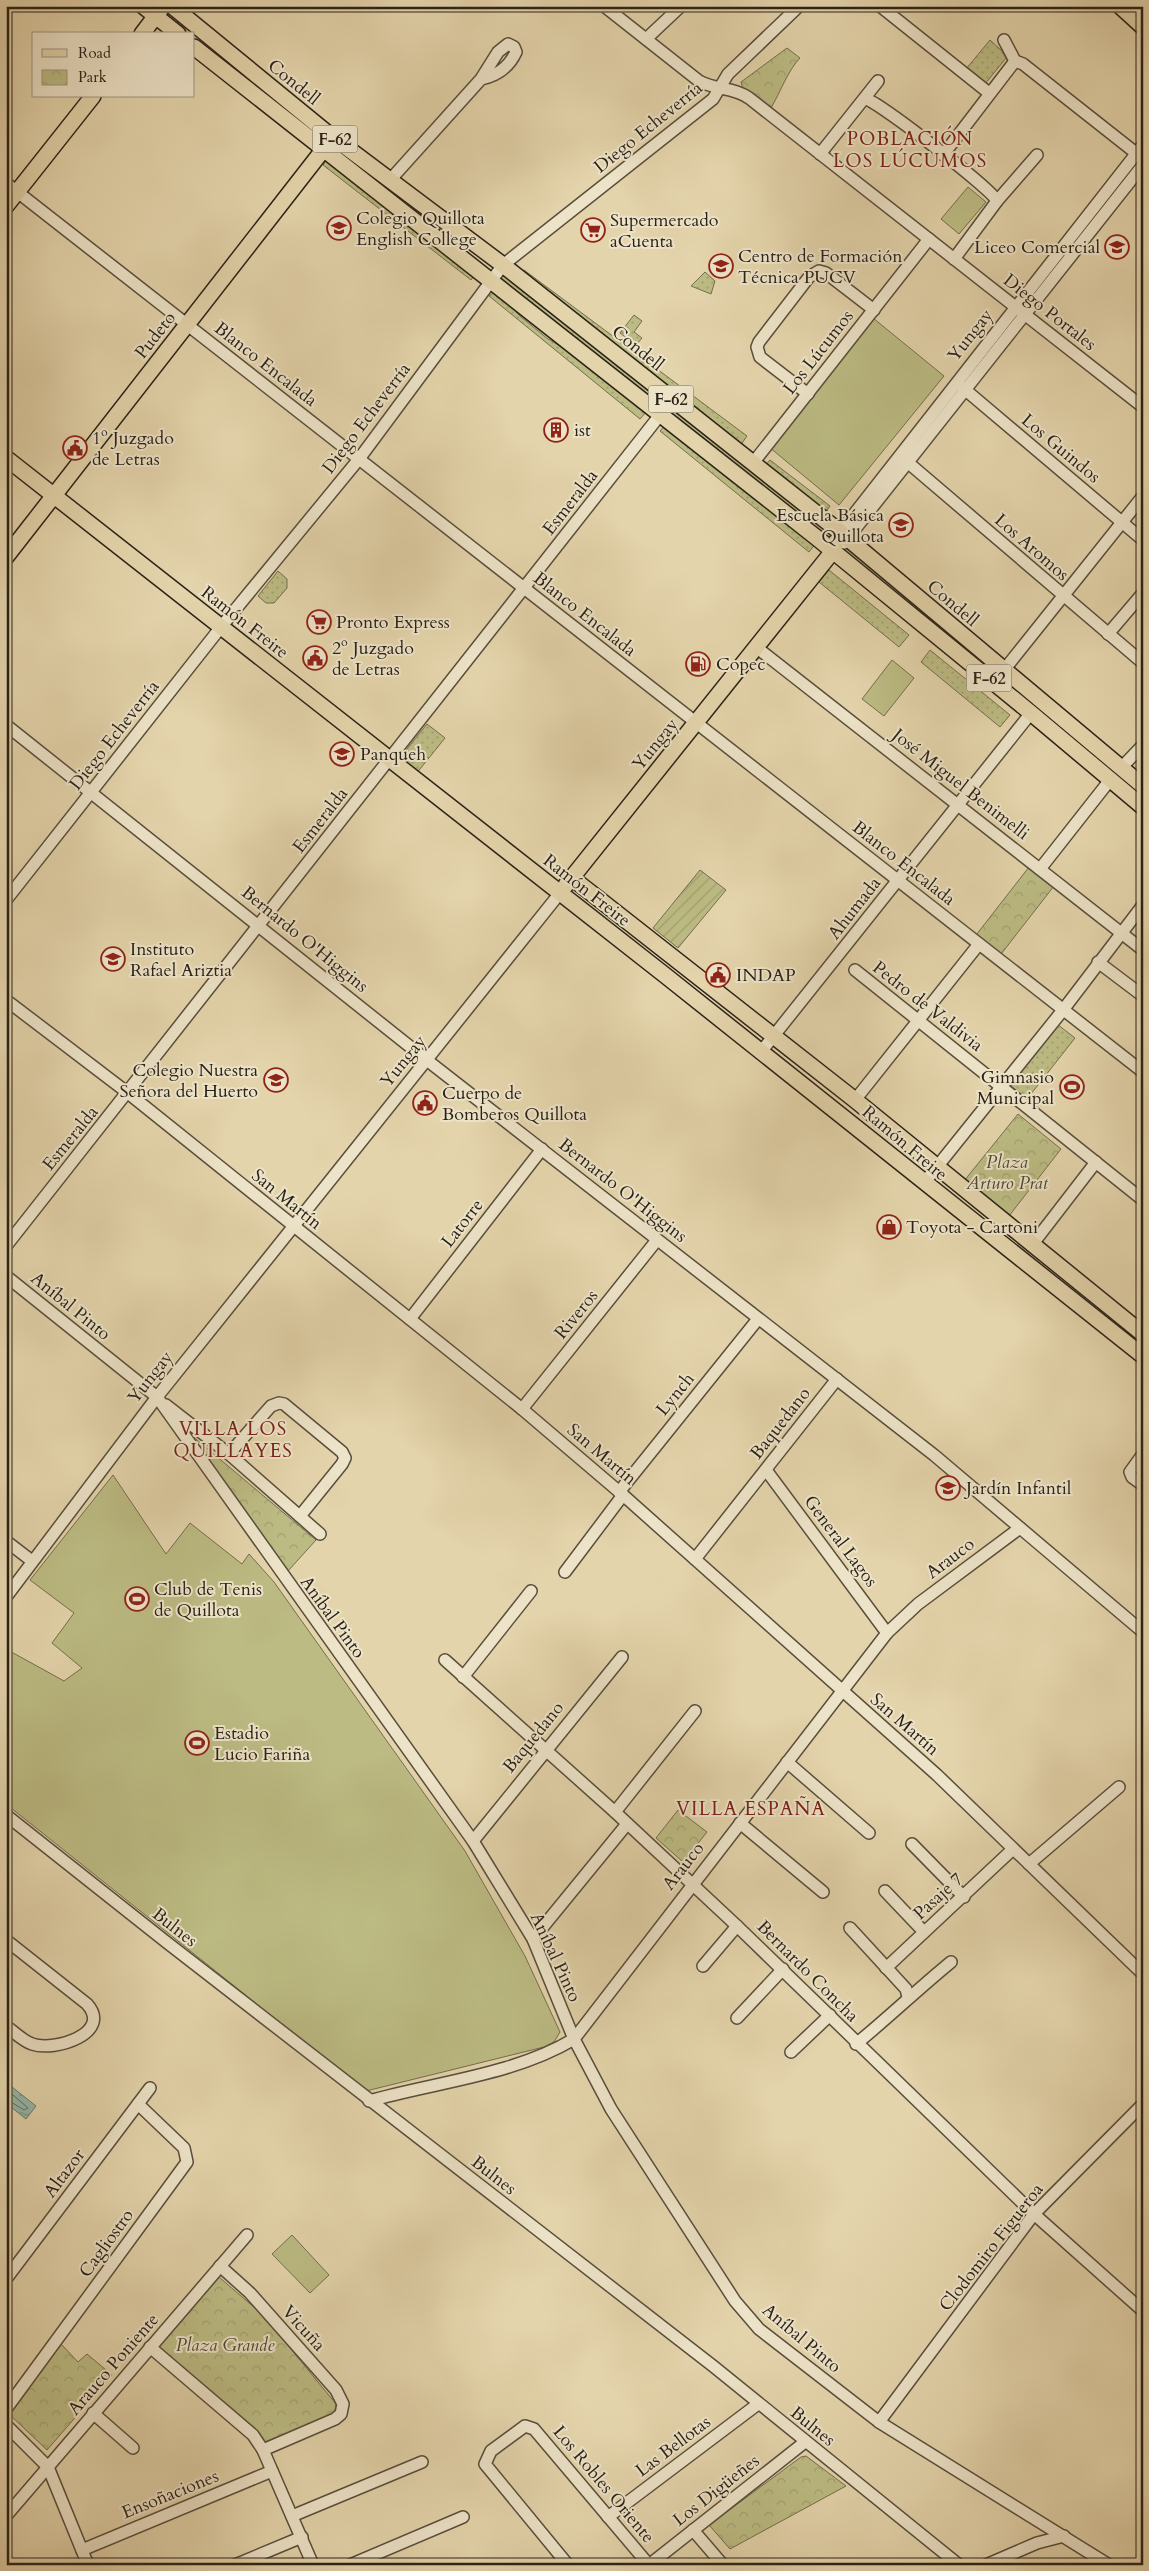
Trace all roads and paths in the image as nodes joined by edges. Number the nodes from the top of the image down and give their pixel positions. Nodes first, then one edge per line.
1 (143, 6) edge
2 (172, 6) edge
3 (604, 6) edge
4 (681, 6) edge
5 (799, 6) edge
6 (880, 6) edge
7 (1120, 6) edge
8 (160, 11) edge
9 (1143, 27) edge
10 (144, 32) edge
11 (176, 32) edge
12 (646, 39) junction
13 (1004, 40) dead end
14 (195, 47) edge
15 (1014, 61) junction
16 (481, 79) dead end
17 (878, 81) dead end
18 (719, 88) junction
19 (989, 93) junction
20 (91, 98) edge
21 (866, 99) junction
22 (326, 132) junction
23 (323, 150) junction
24 (1141, 152) edge
25 (820, 154) junction
26 (943, 155) junction
27 (1037, 155) dead end
28 (1143, 166) edge
29 (391, 179) junction
30 (12, 187) edge
31 (997, 202) junction
32 (6, 206) edge
33 (929, 240) junction
34 (954, 259) junction
35 (503, 265) junction
36 (491, 281) junction
37 (1016, 307) junction
38 (874, 310) junction
39 (1026, 315) junction
40 (187, 324) junction
41 (956, 383) junction
42 (966, 391) junction
43 (808, 394) junction
44 (1143, 407) edge
45 (660, 415) junction
46 (900, 455) junction
47 (6, 458) edge
48 (359, 459) junction
49 (753, 463) junction
50 (909, 463) junction
51 (53, 496) junction
52 (1143, 496) edge
53 (1123, 522) junction
54 (844, 536) junction
55 (1143, 540) edge
56 (832, 551) junction
57 (6, 557) edge
58 (525, 589) junction
59 (1143, 593) edge
60 (1062, 596) junction
61 (221, 627) junction
62 (1108, 634) junction
63 (756, 647) junction
64 (1143, 663) edge
65 (1004, 670) junction
66 (1031, 712) junction
67 (696, 722) junction
68 (6, 725) edge
69 (1143, 745) edge
70 (390, 760) junction
71 (1121, 768) junction
72 (1110, 780) junction
73 (1143, 786) edge
74 (92, 792) junction
75 (958, 804) junction
76 (1143, 807) edge
77 (1040, 869) junction
78 (572, 878) junction
79 (897, 880) junction
80 (560, 892) junction
81 (6, 900) edge
82 (1143, 905) edge
83 (260, 925) junction
84 (1120, 933) junction
85 (979, 944) junction
86 (1143, 950) edge
87 (1098, 962) junction
88 (855, 970) dead end
89 (1143, 996) edge
90 (6, 1000) edge
91 (1063, 1010) junction
92 (918, 1022) junction
93 (774, 1037) junction
94 (760, 1053) junction
95 (428, 1061) junction
96 (1143, 1072) edge
97 (1001, 1086) junction
98 (128, 1093) junction
99 (855, 1100) junction
100 (542, 1149) junction
101 (1096, 1162) junction
102 (936, 1167) junction
103 (924, 1183) junction
104 (1143, 1200) edge
105 (294, 1227) junction
106 (657, 1240) junction
107 (1032, 1245) junction
108 (6, 1246) edge
109 (6, 1276) edge
110 (410, 1319) junction
111 (758, 1319) junction
112 (1141, 1328) edge
113 (1125, 1342) junction
114 (1143, 1356) edge
115 (837, 1379) junction
116 (157, 1398) junction
117 (522, 1409) junction
118 (229, 1454) junction
119 (1143, 1454) edge
120 (766, 1470) junction
121 (1143, 1485) edge
122 (621, 1494) junction
123 (300, 1516) junction
124 (1020, 1528) junction
125 (320, 1534) dead end
126 (6, 1541) edge
127 (695, 1559) junction
128 (32, 1561) junction
129 (565, 1572) dead end
130 (531, 1591) dead end
131 (6, 1597) edge
132 (1143, 1632) edge
133 (887, 1633) junction
134 (622, 1657) dead end
135 (445, 1660) dead end
136 (463, 1676) junction
137 (842, 1691) junction
138 (695, 1711) dead end
139 (545, 1750) junction
140 (787, 1762) junction
141 (1120, 1787) dead end
142 (615, 1812) junction
143 (6, 1815) edge
144 (740, 1823) junction
145 (627, 1824) junction
146 (869, 1833) dead end
147 (473, 1841) junction
148 (912, 1844) dead end
149 (1013, 1849) junction
150 (1029, 1864) junction
151 (691, 1885) junction
152 (885, 1891) dead end
153 (823, 1892) dead end
154 (964, 1897) junction
155 (737, 1926) junction
156 (850, 1928) dead end
157 (924, 1932) junction
158 (6, 1940) edge
159 (533, 1940) junction
160 (951, 1962) dead end
161 (703, 1966) dead end
162 (886, 1968) junction
163 (783, 1969) junction
164 (1143, 1974) edge
165 (908, 1996) junction
166 (830, 2015) junction
167 (737, 2018) dead end
168 (6, 2026) edge
169 (574, 2039) junction
170 (856, 2044) junction
171 (791, 2052) dead end
172 (150, 2088) dead end
173 (369, 2101) junction
174 (138, 2104) junction
175 (1143, 2104) edge
176 (1034, 2214) junction
177 (248, 2234) dead end
178 (220, 2266) junction
179 (6, 2279) edge
180 (1143, 2311) edge
181 (150, 2347) junction
182 (758, 2404) junction
183 (6, 2409) edge
184 (93, 2413) junction
185 (878, 2422) junction
186 (6, 2425) edge
187 (805, 2442) junction
188 (133, 2448) dead end
189 (263, 2450) junction
190 (422, 2462) dead end
191 (48, 2466) junction
192 (272, 2471) junction
193 (6, 2516) edge
194 (292, 2516) junction
195 (464, 2517) dead end
196 (608, 2517) junction
197 (1041, 2522) junction
198 (694, 2530) junction
199 (1064, 2536) junction
200 (302, 2537) junction
201 (1036, 2544) junction
202 (82, 2550) junction
203 (88, 2565) edge
204 (235, 2565) edge
205 (313, 2565) edge
206 (350, 2565) edge
207 (568, 2565) edge
208 (649, 2565) edge
209 (723, 2565) edge
210 (959, 2565) edge
211 (986, 2565) edge
212 (1109, 2565) edge

1 - 8 main road
2 - 22 main road, Condell / F-62
3 - 12 street, Diego Portales
4 - 12 street
5 - 18 street, Diego Echeverría
6 - 19 street
7 - 9 main road
8 - 10 main road
8 - 11 main road
12 - 18 street, Diego Portales
13 - 15 street
14 - 23 main road, Condell / F-62
15 - 19 street
15 - 24 street
16 - 29 street
17 - 21 street
18 - 25 street, Diego Portales
18 - 35 street, Diego Echeverría
19 - 26 street
20 - 30 main road
21 - 25 street
21 - 26 street
22 - 23 main road, Pudeto
22 - 29 main road, Condell / F-62
23 - 36 main road, Condell / F-62
23 - 40 main road, Pudeto
24 - 37 street, Yungay
25 - 33 street, Diego Portales
26 - 31 street
27 - 31 street
28 - 39 street, Yungay
29 - 35 main road, Condell / F-62
30 - 32 main road
30 - 40 street, Blanco Encalada
31 - 34 street
33 - 34 street, Diego Portales
33 - 38 street, Los Lúcumos
34 - 37 street, Diego Portales
35 - 36 street, Diego Echeverría
35 - 49 main road, Condell / F-62
36 - 45 main road, Condell / F-62
36 - 48 street, Diego Echeverría
37 - 39 street, Diego Portales
37 - 41 street, Yungay
38 - 43 street, Los Lúcumos
38 - 43 street
39 - 42 street, Yungay
39 - 44 street, Diego Portales
40 - 48 street, Blanco Encalada
40 - 51 main road, Pudeto
41 - 42 street, Los Guindos
41 - 46 street, Yungay
42 - 50 street, Yungay
42 - 53 street, Los Guindos
43 - 49 street, Los Lúcumos
45 - 56 main road, Condell / F-62
45 - 58 street, Esmeralda
46 - 50 street, Los Aromos
46 - 54 street, Yungay
47 - 51 main road, Ramón Freire
48 - 58 street, Blanco Encalada
48 - 61 street, Diego Echeverría
49 - 54 main road, Condell / F-62
50 - 54 street, Yungay
50 - 60 street, Los Aromos
51 - 57 main road, Pudeto
51 - 61 main road, Ramón Freire
52 - 53 street
53 - 55 street, Los Guindos
53 - 60 street
54 - 56 main road, Yungay
54 - 65 main road, Condell / F-62
56 - 63 main road, Yungay
56 - 66 main road, Condell / F-62
58 - 67 street, Blanco Encalada
58 - 70 street, Esmeralda
59 - 62 street
60 - 62 street, Los Aromos
60 - 65 street
61 - 70 main road, Ramón Freire
61 - 74 street, Diego Echeverría
62 - 64 street, Los Aromos
63 - 67 main road, Yungay
63 - 75 street, José Miguel Benimelli
65 - 71 main road, Condell / F-62
66 - 72 main road, Condell / F-62
66 - 75 street, Ahumada
67 - 78 main road, Yungay
67 - 79 street, Blanco Encalada
68 - 74 street, Bernardo O'Higgins
69 - 71 street
70 - 80 main road, Ramón Freire
70 - 83 street, Esmeralda
71 - 73 main road, Condell / F-62
72 - 76 main road, Condell / F-62
72 - 77 street
74 - 81 street, Diego Echeverría
74 - 83 street, Bernardo O'Higgins
75 - 77 street, José Miguel Benimelli
75 - 79 street, Ahumada
77 - 84 street, José Miguel Benimelli
78 - 80 main road, Yungay
78 - 93 main road, Ramón Freire
79 - 85 street, Blanco Encalada
79 - 93 street, Ahumada
80 - 94 main road, Ramón Freire
80 - 95 street, Yungay
82 - 84 street
83 - 95 street, Bernardo O'Higgins
83 - 98 street, Esmeralda
84 - 86 street, José Miguel Benimelli
84 - 87 street
85 - 91 street, Blanco Encalada
85 - 92 street
87 - 89 street
87 - 91 street
88 - 92 street, Pedro de Valdivia
90 - 98 street, San Martín
91 - 96 street, Blanco Encalada
91 - 97 street
92 - 97 street, Pedro de Valdivia
92 - 99 street
93 - 94 street, Ahumada
93 - 99 main road, Ramón Freire
94 - 103 main road, Ramón Freire
95 - 100 street, Bernardo O'Higgins
95 - 105 street, Yungay
97 - 101 street, Pedro de Valdivia
97 - 102 street
98 - 105 street, San Martín
98 - 108 street, Esmeralda
99 - 102 main road, Ramón Freire
100 - 106 street, Bernardo O'Higgins
100 - 110 street, Latorre
101 - 104 street, Pedro de Valdivia
101 - 107 street
102 - 103 street
102 - 107 main road, Ramón Freire
103 - 113 main road, Ramón Freire
105 - 110 street, San Martín
105 - 116 street, Yungay
106 - 111 street, Bernardo O'Higgins
106 - 117 street, Riveros
107 - 112 main road, Ramón Freire
109 - 116 street, Aníbal Pinto
110 - 117 street, San Martín
111 - 115 street, Bernardo O'Higgins
111 - 122 street, Lynch
112 - 113 main road
113 - 114 main road, Ramón Freire
115 - 120 street, Baquedano
115 - 124 street, Bernardo O'Higgins
116 - 118 street
116 - 128 street, Yungay
116 - 147 street, Aníbal Pinto
117 - 122 street, San Martín
118 - 123 street
118 - 123 street
119 - 121 street
120 - 127 street, Baquedano
120 - 133 street, General Lagos
122 - 127 street, San Martín
122 - 129 street, Lynch
123 - 125 street
124 - 132 street, Bernardo O'Higgins
124 - 133 street, Arauco
126 - 128 street
127 - 137 street, San Martín
128 - 131 street, Yungay
130 - 136 street
133 - 137 street, Arauco
134 - 139 street, Baquedano
135 - 136 street, Bernardo Concha
136 - 139 street, Bernardo Concha
137 - 140 street, Arauco
137 - 149 street, San Martín
138 - 142 street
139 - 142 street, Bernardo Concha
139 - 147 street, Baquedano
140 - 144 street, Arauco
140 - 146 street
141 - 150 street
142 - 145 street, Bernardo Concha
143 - 173 street, Bulnes
144 - 151 street, Arauco
144 - 153 street
145 - 151 street, Bernardo Concha
145 - 159 street
147 - 159 street, Aníbal Pinto
148 - 154 street
149 - 150 street, San Martín
149 - 154 street, Pasaje 7
150 - 164 street, San Martín
151 - 155 street, Bernardo Concha
151 - 169 street, Arauco
152 - 157 street
154 - 157 street, Pasaje 7
155 - 161 street
155 - 163 street, Bernardo Concha
156 - 162 street
157 - 162 street, Pasaje 7
158 - 168 street
159 - 169 street, Aníbal Pinto
160 - 165 street
162 - 165 street
163 - 166 street, Bernardo Concha
163 - 167 street
165 - 170 street
166 - 170 street, Bernardo Concha
166 - 171 street
169 - 173 street, Arauco
169 - 185 street, Aníbal Pinto
170 - 176 street, Bernardo Concha
172 - 174 street, Altazor
173 - 182 street, Bulnes
174 - 179 street, Altazor
174 - 183 street, Cagliostro
175 - 176 street, Clodomiro Figueroa
176 - 180 street, Bernardo Concha
176 - 185 street, Clodomiro Figueroa
177 - 178 street, Arauco Poniente
178 - 181 street, Arauco Poniente
178 - 189 street, Vicuña
181 - 184 street, Arauco Poniente
181 - 189 street
182 - 187 street, Bulnes
182 - 196 street, Las Bellotas
184 - 188 street
184 - 191 street, Arauco Poniente
185 - 197 street, Aníbal Pinto
186 - 191 street
187 - 198 street, Los Digüeñes
187 - 210 street, Bulnes
189 - 192 street
190 - 194 street
191 - 193 street, Arauco Poniente
191 - 202 street
192 - 194 street
192 - 202 street, Ensoñaciones
194 - 200 street
195 - 206 street
196 - 207 street, Los Robles Oriente
196 - 208 street, Los Robles Oriente
197 - 199 street, Aníbal Pinto
197 - 201 street
198 - 208 street, Los Digüeñes
198 - 209 street
199 - 201 street
199 - 212 street, Aníbal Pinto
200 - 204 street
200 - 205 street
201 - 211 street
202 - 203 street

